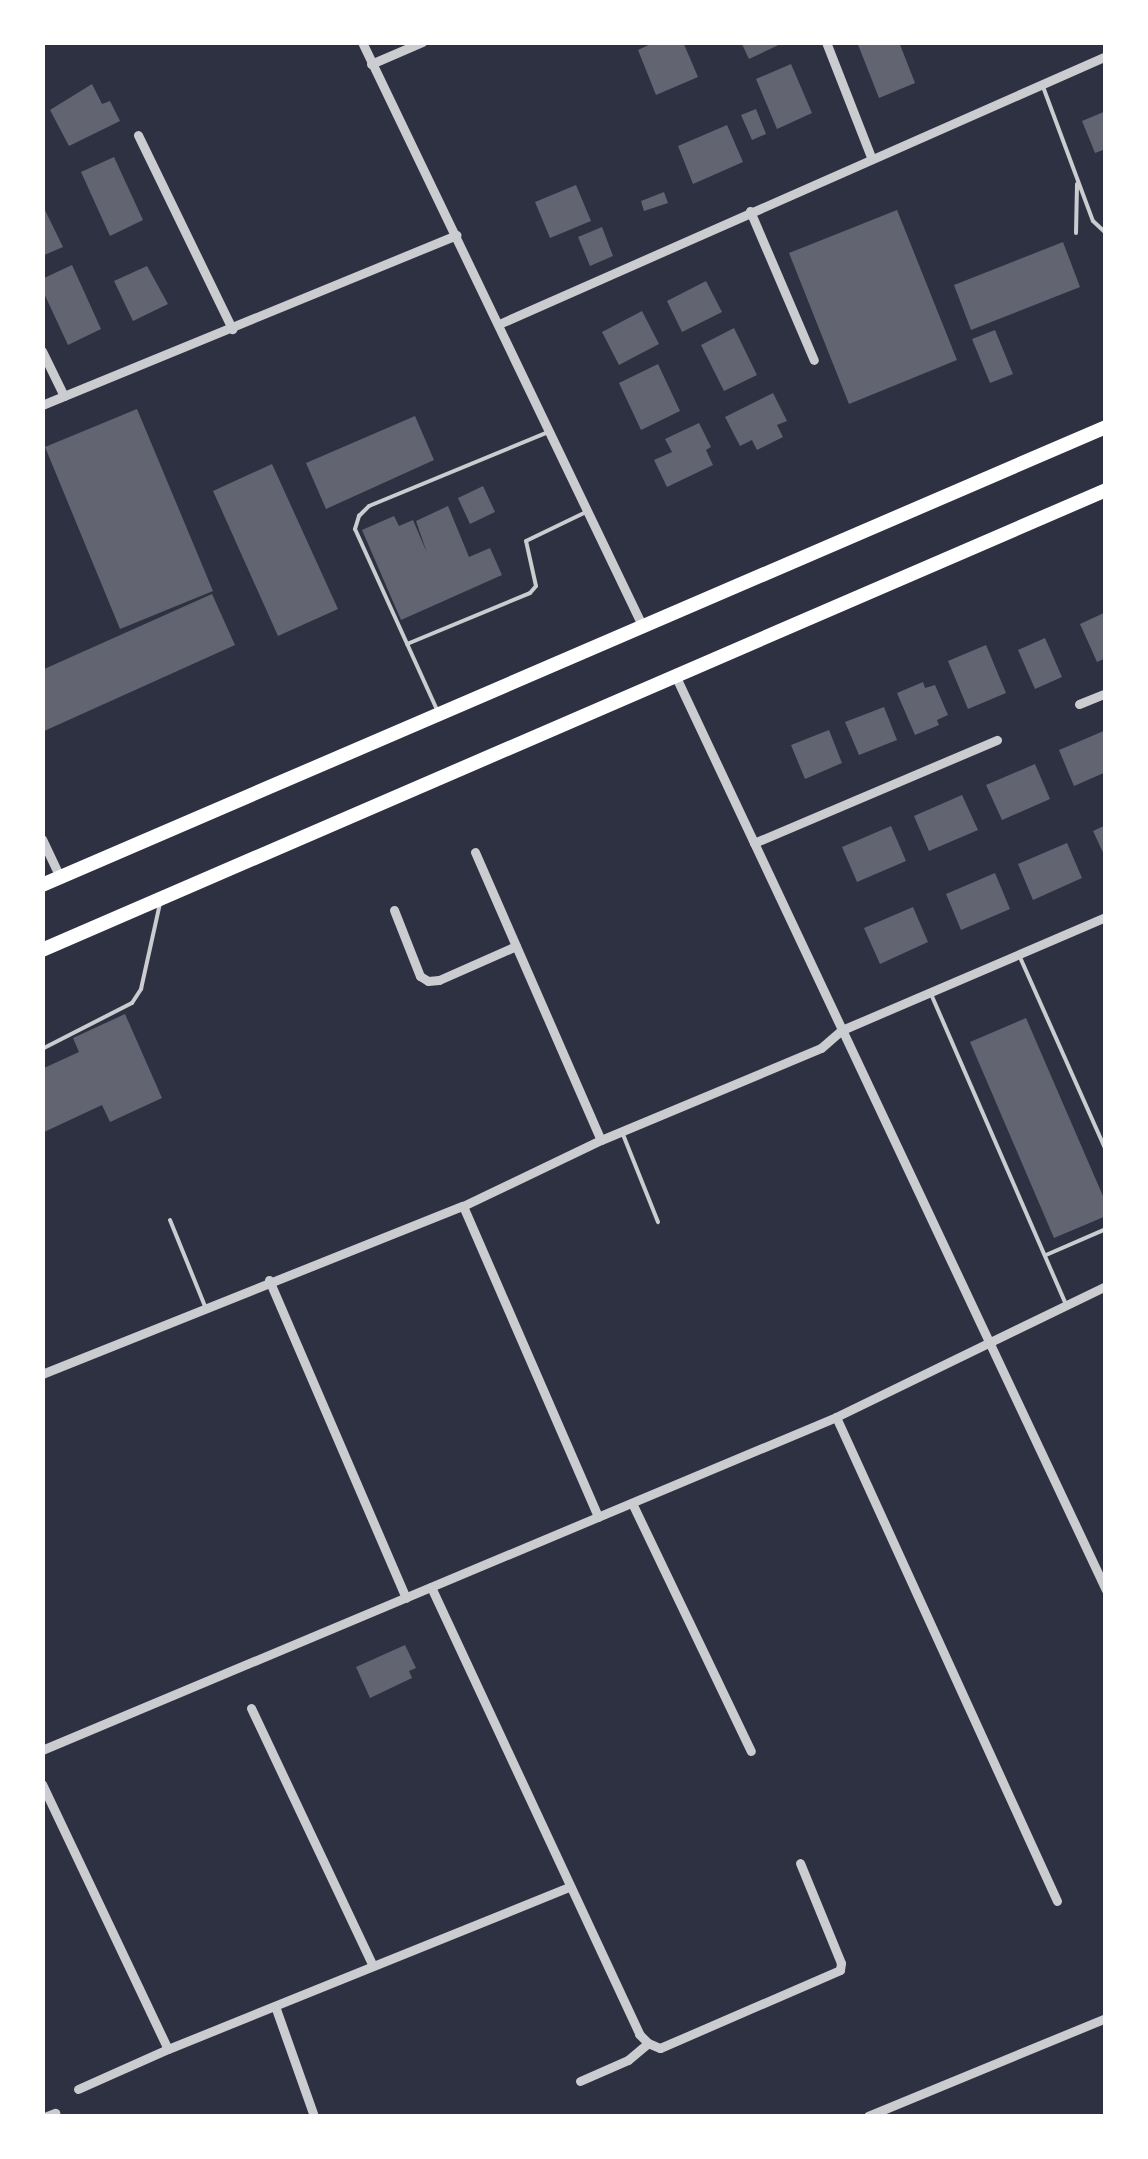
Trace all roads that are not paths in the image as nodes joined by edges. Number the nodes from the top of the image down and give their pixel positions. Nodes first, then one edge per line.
1 (362, 42) edge
2 (422, 42) edge
3 (826, 42) edge
4 (1106, 56) edge
5 (371, 64) junction
6 (1042, 84) junction
7 (138, 134) dead end
8 (872, 157) junction
9 (1078, 179) junction
10 (750, 212) junction
11 (1106, 232) edge
12 (1076, 233) dead end
13 (456, 235) junction
14 (499, 324) junction
15 (232, 329) junction
16 (42, 351) edge
17 (814, 360) dead end
18 (64, 396) junction
19 (42, 406) edge
20 (1106, 427) edge
21 (552, 431) junction
22 (1106, 490) edge
23 (590, 510) junction
24 (642, 625) junction
25 (406, 644) junction
26 (675, 675) junction
27 (1106, 693) edge
28 (1080, 704) dead end
29 (438, 712) junction
30 (997, 740) dead end
31 (42, 838) edge
32 (754, 844) junction
33 (475, 852) dead end
34 (60, 877) junction
35 (42, 884) edge
36 (161, 898) junction
37 (394, 910) dead end
38 (1106, 917) edge
39 (516, 946) junction
40 (42, 950) edge
41 (1019, 955) junction
42 (930, 992) junction
43 (842, 1030) junction
44 (42, 1050) edge
45 (622, 1132) junction
46 (601, 1140) junction
47 (1106, 1150) edge
48 (464, 1206) junction
49 (170, 1220) dead end
50 (658, 1222) dead end
51 (1106, 1228) edge
52 (1045, 1255) junction
53 (270, 1280) junction
54 (1106, 1286) edge
55 (205, 1306) junction
56 (1067, 1306) junction
57 (990, 1344) junction
58 (42, 1374) edge
59 (836, 1417) junction
60 (632, 1503) junction
61 (598, 1517) junction
62 (431, 1587) junction
63 (1106, 1590) edge
64 (406, 1598) junction
65 (251, 1708) dead end
66 (42, 1750) edge
67 (751, 1751) dead end
68 (42, 1784) edge
69 (800, 1863) dead end
70 (569, 1887) junction
71 (1057, 1901) dead end
72 (373, 1966) junction
73 (275, 2006) junction
74 (1106, 2018) edge
75 (648, 2043) junction
76 (168, 2049) junction
77 (580, 2081) dead end
78 (78, 2089) dead end
79 (314, 2116) edge
80 (868, 2116) edge

1 - 5 street
2 - 5 street
3 - 8 street
4 - 6 street
5 - 13 street
6 - 8 street
6 - 9 lane
7 - 15 street
8 - 10 street
9 - 11 lane
9 - 12 lane
10 - 14 street
10 - 17 street
13 - 14 street
13 - 15 street
14 - 21 street
15 - 18 street
16 - 18 street
18 - 19 street
20 - 24 highway
21 - 23 street
21 - 25 lane
22 - 26 highway
23 - 24 street
23 - 25 lane
24 - 29 highway
25 - 29 lane
26 - 32 street
26 - 36 highway
27 - 28 street
29 - 34 highway
30 - 32 street
31 - 34 street
32 - 43 street
33 - 39 street
34 - 35 highway
36 - 40 highway
36 - 44 lane
37 - 39 street
38 - 41 street
39 - 46 street
41 - 42 street
41 - 47 lane
42 - 43 street
42 - 52 lane
43 - 45 street
43 - 57 street
45 - 46 street
45 - 50 lane
46 - 48 street
48 - 53 street
48 - 61 street
49 - 55 lane
51 - 52 lane
52 - 56 lane
53 - 55 street
53 - 64 street
54 - 56 street
55 - 58 street
56 - 57 street
57 - 59 street
57 - 63 street
59 - 60 street
59 - 71 street
60 - 61 street
60 - 67 street
61 - 62 street
62 - 64 street
62 - 70 street
64 - 66 street
65 - 72 street
68 - 76 street
69 - 75 street
70 - 72 street
70 - 75 street
72 - 73 street
73 - 76 street
73 - 79 street
74 - 80 street
75 - 77 street
76 - 78 street

